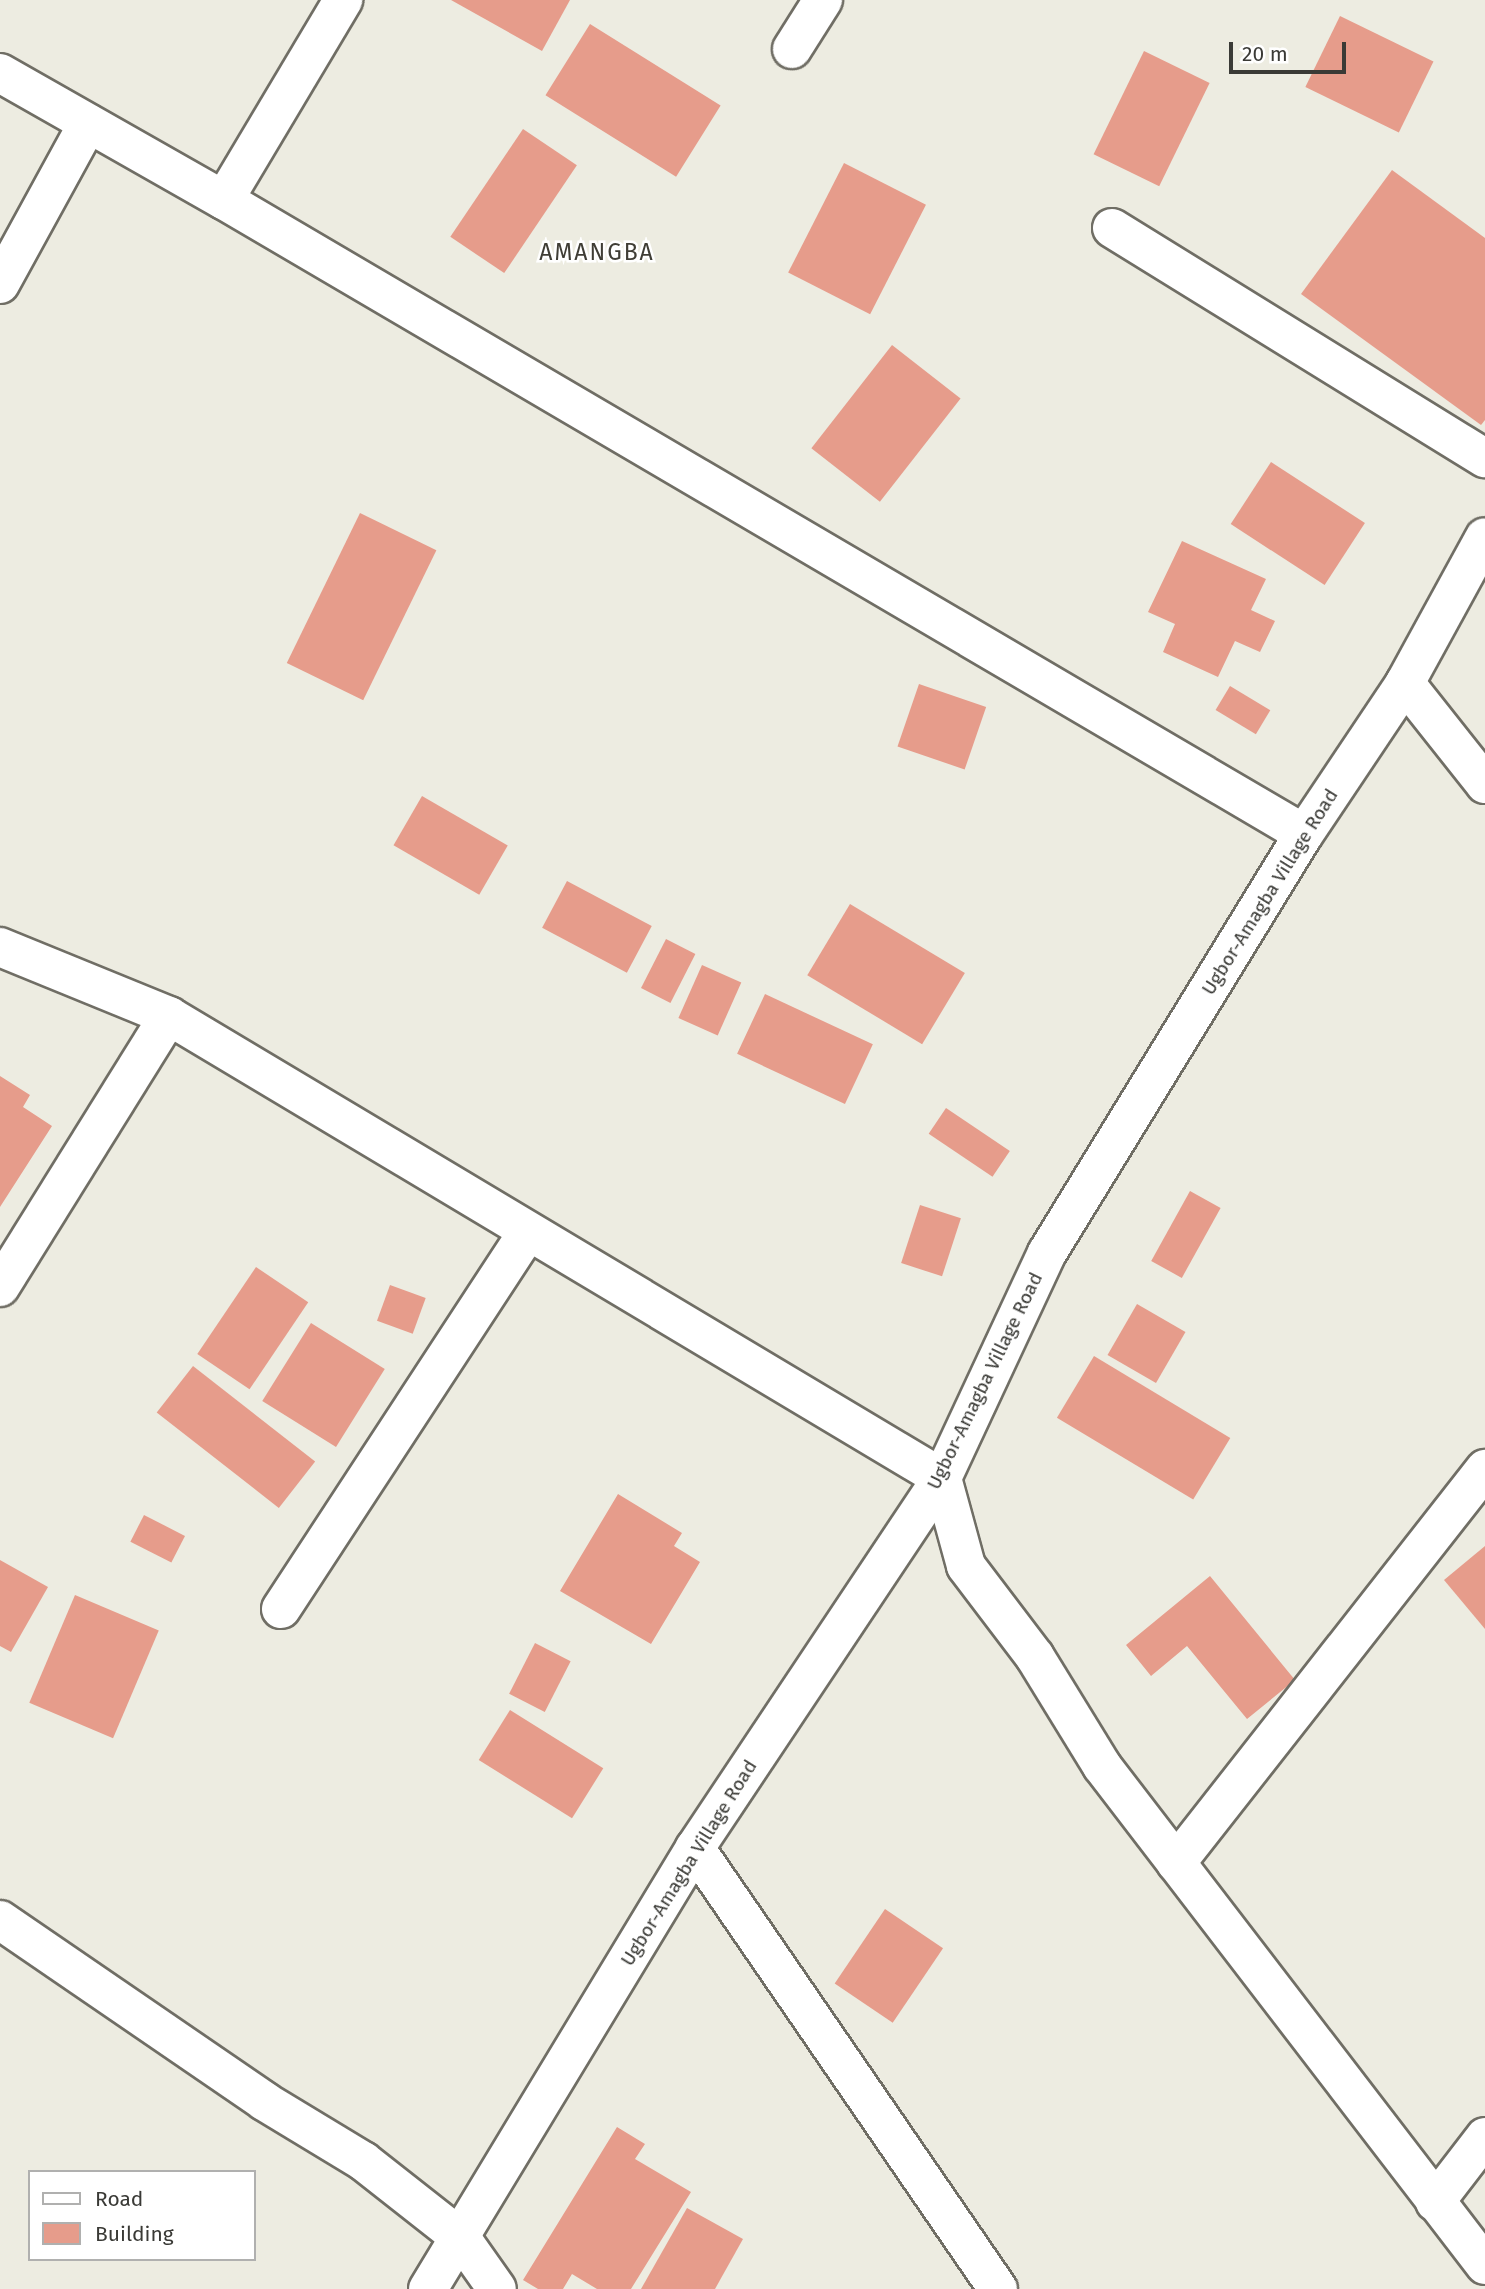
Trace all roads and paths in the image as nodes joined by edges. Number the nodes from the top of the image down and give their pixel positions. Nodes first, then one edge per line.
1 (343, 0) edge
2 (823, 0) edge
3 (792, 49) dead end
4 (0, 73) edge
5 (88, 123) junction
6 (224, 200) junction
7 (1112, 228) dead end
8 (0, 284) edge
9 (1485, 458) edge
10 (1485, 537) edge
11 (1405, 683) junction
12 (1485, 784) edge
13 (1304, 834) junction
14 (0, 947) edge
15 (169, 1016) junction
16 (528, 1231) junction
17 (0, 1287) edge
18 (1485, 1469) edge
19 (942, 1478) junction
20 (281, 1609) dead end
21 (695, 1848) junction
22 (1176, 1863) junction
23 (0, 1920) edge
24 (1485, 2137) edge
25 (1435, 2202) junction
26 (461, 2238) junction
27 (1485, 2265) edge
28 (428, 2289) edge
29 (497, 2289) edge
30 (998, 2289) edge

1 - 6 street
2 - 3 street
4 - 5 street
5 - 6 street
5 - 8 street
6 - 13 street
7 - 9 street
10 - 11 street, Ugbor-Amagba Village Road
11 - 12 street
11 - 13 street, Ugbor-Amagba Village Road
13 - 19 street, Ugbor-Amagba Village Road
14 - 15 street
15 - 16 street
15 - 17 street
16 - 19 street
16 - 20 street
18 - 22 street
19 - 21 street, Ugbor-Amagba Village Road
19 - 22 street
21 - 26 street, Ugbor-Amagba Village Road
21 - 30 street
22 - 25 street
23 - 26 street
24 - 25 street
25 - 27 street
26 - 28 street, Ugbor-Amagba Village Road
26 - 29 street

